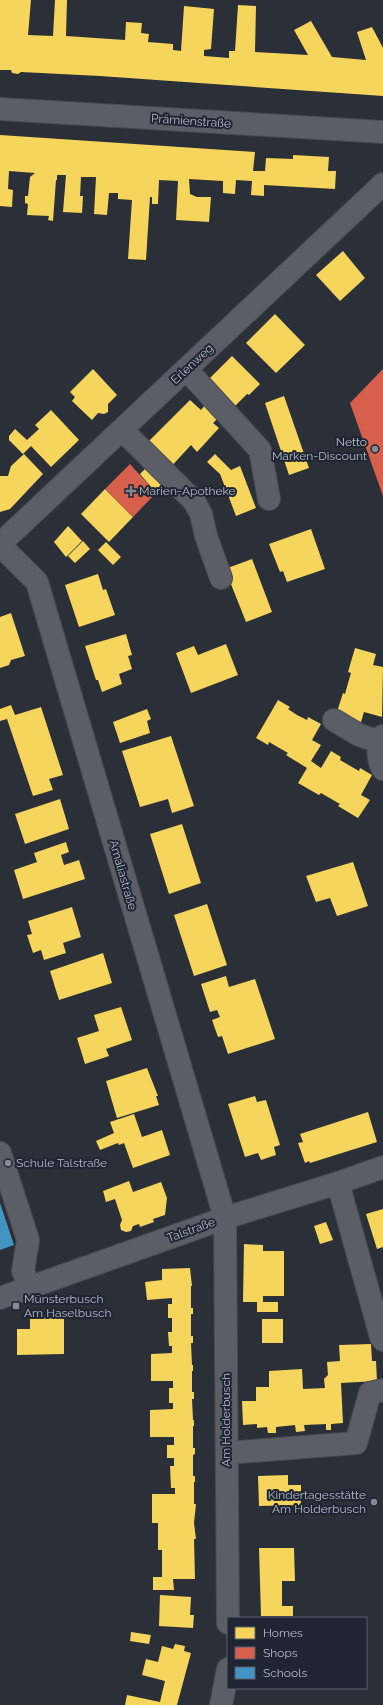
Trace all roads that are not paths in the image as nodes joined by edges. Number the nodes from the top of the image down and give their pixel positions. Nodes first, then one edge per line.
1 (0, 109) edge
2 (383, 132) edge
3 (383, 184) edge
4 (186, 369) junction
5 (122, 430) junction
6 (269, 499) dead end
7 (0, 544) edge
8 (221, 578) dead end
9 (334, 720) dead end
10 (381, 739) edge
11 (383, 769) edge
12 (0, 1153) edge
13 (383, 1167) edge
14 (338, 1183) junction
15 (225, 1218) junction
16 (30, 1287) junction
17 (0, 1298) edge
18 (383, 1340) edge
19 (383, 1390) edge
20 (227, 1453) junction
21 (228, 1617) edge
22 (227, 1674) edge
23 (221, 1705) edge

1 - 2 street, Prämienstraße
3 - 4 street, Erlenweg
4 - 5 street, Erlenweg
4 - 6 street
5 - 7 street, Erlenweg
5 - 8 street
7 - 15 street, Amaliastraße
9 - 10 street
10 - 11 street
12 - 16 street
13 - 14 street, Talstraße
14 - 15 street, Talstraße
14 - 18 street
15 - 16 street, Talstraße
15 - 20 street, Am Holderbusch
16 - 17 street, Talstraße
19 - 20 street
20 - 21 street, Am Holderbusch
22 - 23 street

